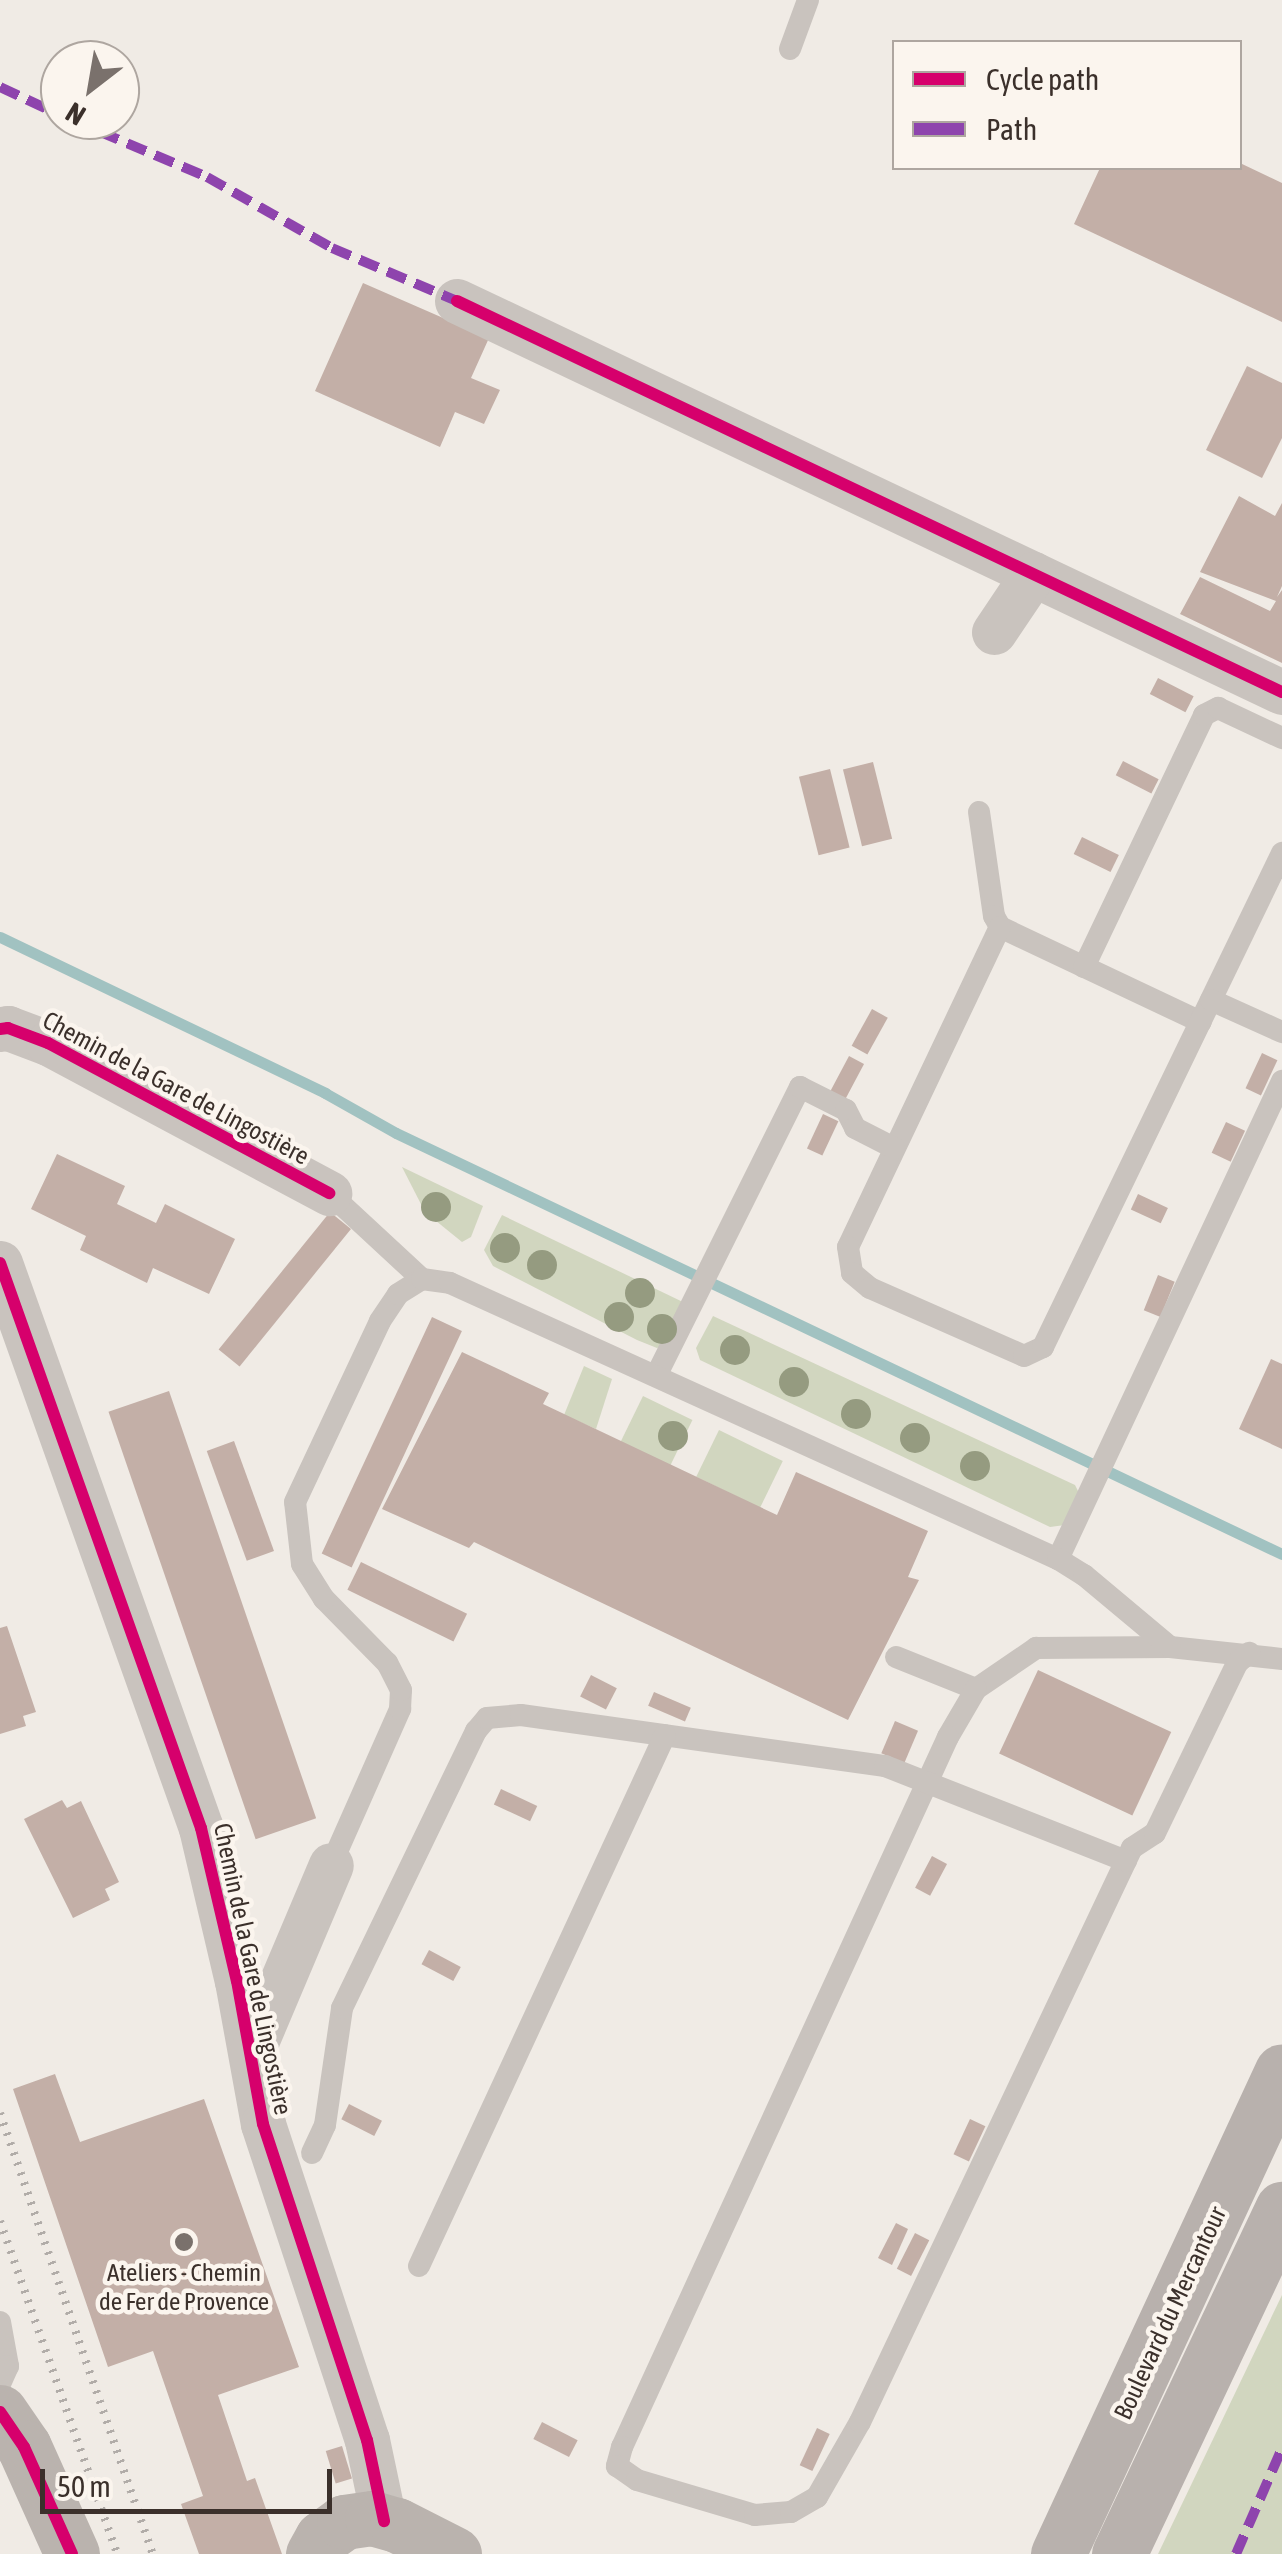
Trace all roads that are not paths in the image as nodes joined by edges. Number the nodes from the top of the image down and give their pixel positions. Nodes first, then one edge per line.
1 (808, 0) edge
2 (790, 48) dead end
3 (456, 301) dead end
4 (1033, 574) junction
5 (994, 632) dead end
6 (1282, 692) edge
7 (1282, 738) edge
8 (978, 812) dead end
9 (1282, 852) edge
10 (1000, 927) junction
11 (1084, 968) junction
12 (1212, 1000) junction
13 (1201, 1022) junction
14 (0, 1030) edge
15 (1282, 1032) edge
16 (1282, 1082) edge
17 (894, 1148) junction
18 (329, 1193) joint
19 (0, 1263) edge
20 (422, 1280) junction
21 (656, 1376) junction
22 (1058, 1559) junction
23 (1170, 1647) junction
24 (1249, 1653) junction
25 (896, 1657) dead end
26 (1282, 1659) edge
27 (976, 1690) junction
28 (665, 1735) junction
29 (928, 1782) junction
30 (1126, 1861) junction
31 (332, 1864) joint
32 (250, 2054) junction
33 (1282, 2071) edge
34 (312, 2154) dead end
35 (1282, 2209) edge
36 (419, 2266) dead end
37 (0, 2322) edge
38 (0, 2384) edge
39 (0, 2412) edge
40 (384, 2521) junction
41 (72, 2554) edge
42 (314, 2554) edge
43 (454, 2554) edge
44 (1058, 2554) edge
45 (1119, 2554) edge

1 - 2 lane
3 - 4 street
4 - 5 street
4 - 6 street
7 - 11 lane
8 - 10 lane
9 - 12 lane
10 - 11 lane
10 - 17 lane
11 - 13 lane
12 - 13 lane
12 - 15 lane
13 - 17 lane
14 - 18 street, Chemin de la Gare de Lingostière
16 - 22 lane
17 - 21 lane
18 - 20 lane
19 - 32 street, Chemin de la Gare de Lingostière
20 - 21 lane
20 - 31 lane
21 - 22 lane
22 - 23 lane
23 - 24 lane
23 - 27 lane
24 - 26 lane
24 - 30 lane
25 - 27 lane
27 - 29 lane
28 - 29 lane
28 - 34 lane
28 - 36 lane
29 - 30 lane
29 - 30 lane
31 - 32 street
32 - 40 street, Chemin de la Gare de Lingostière
33 - 44 main road, Boulevard du Mercantour
35 - 45 main road
37 - 38 lane
39 - 41 street
40 - 42 street
40 - 43 street

